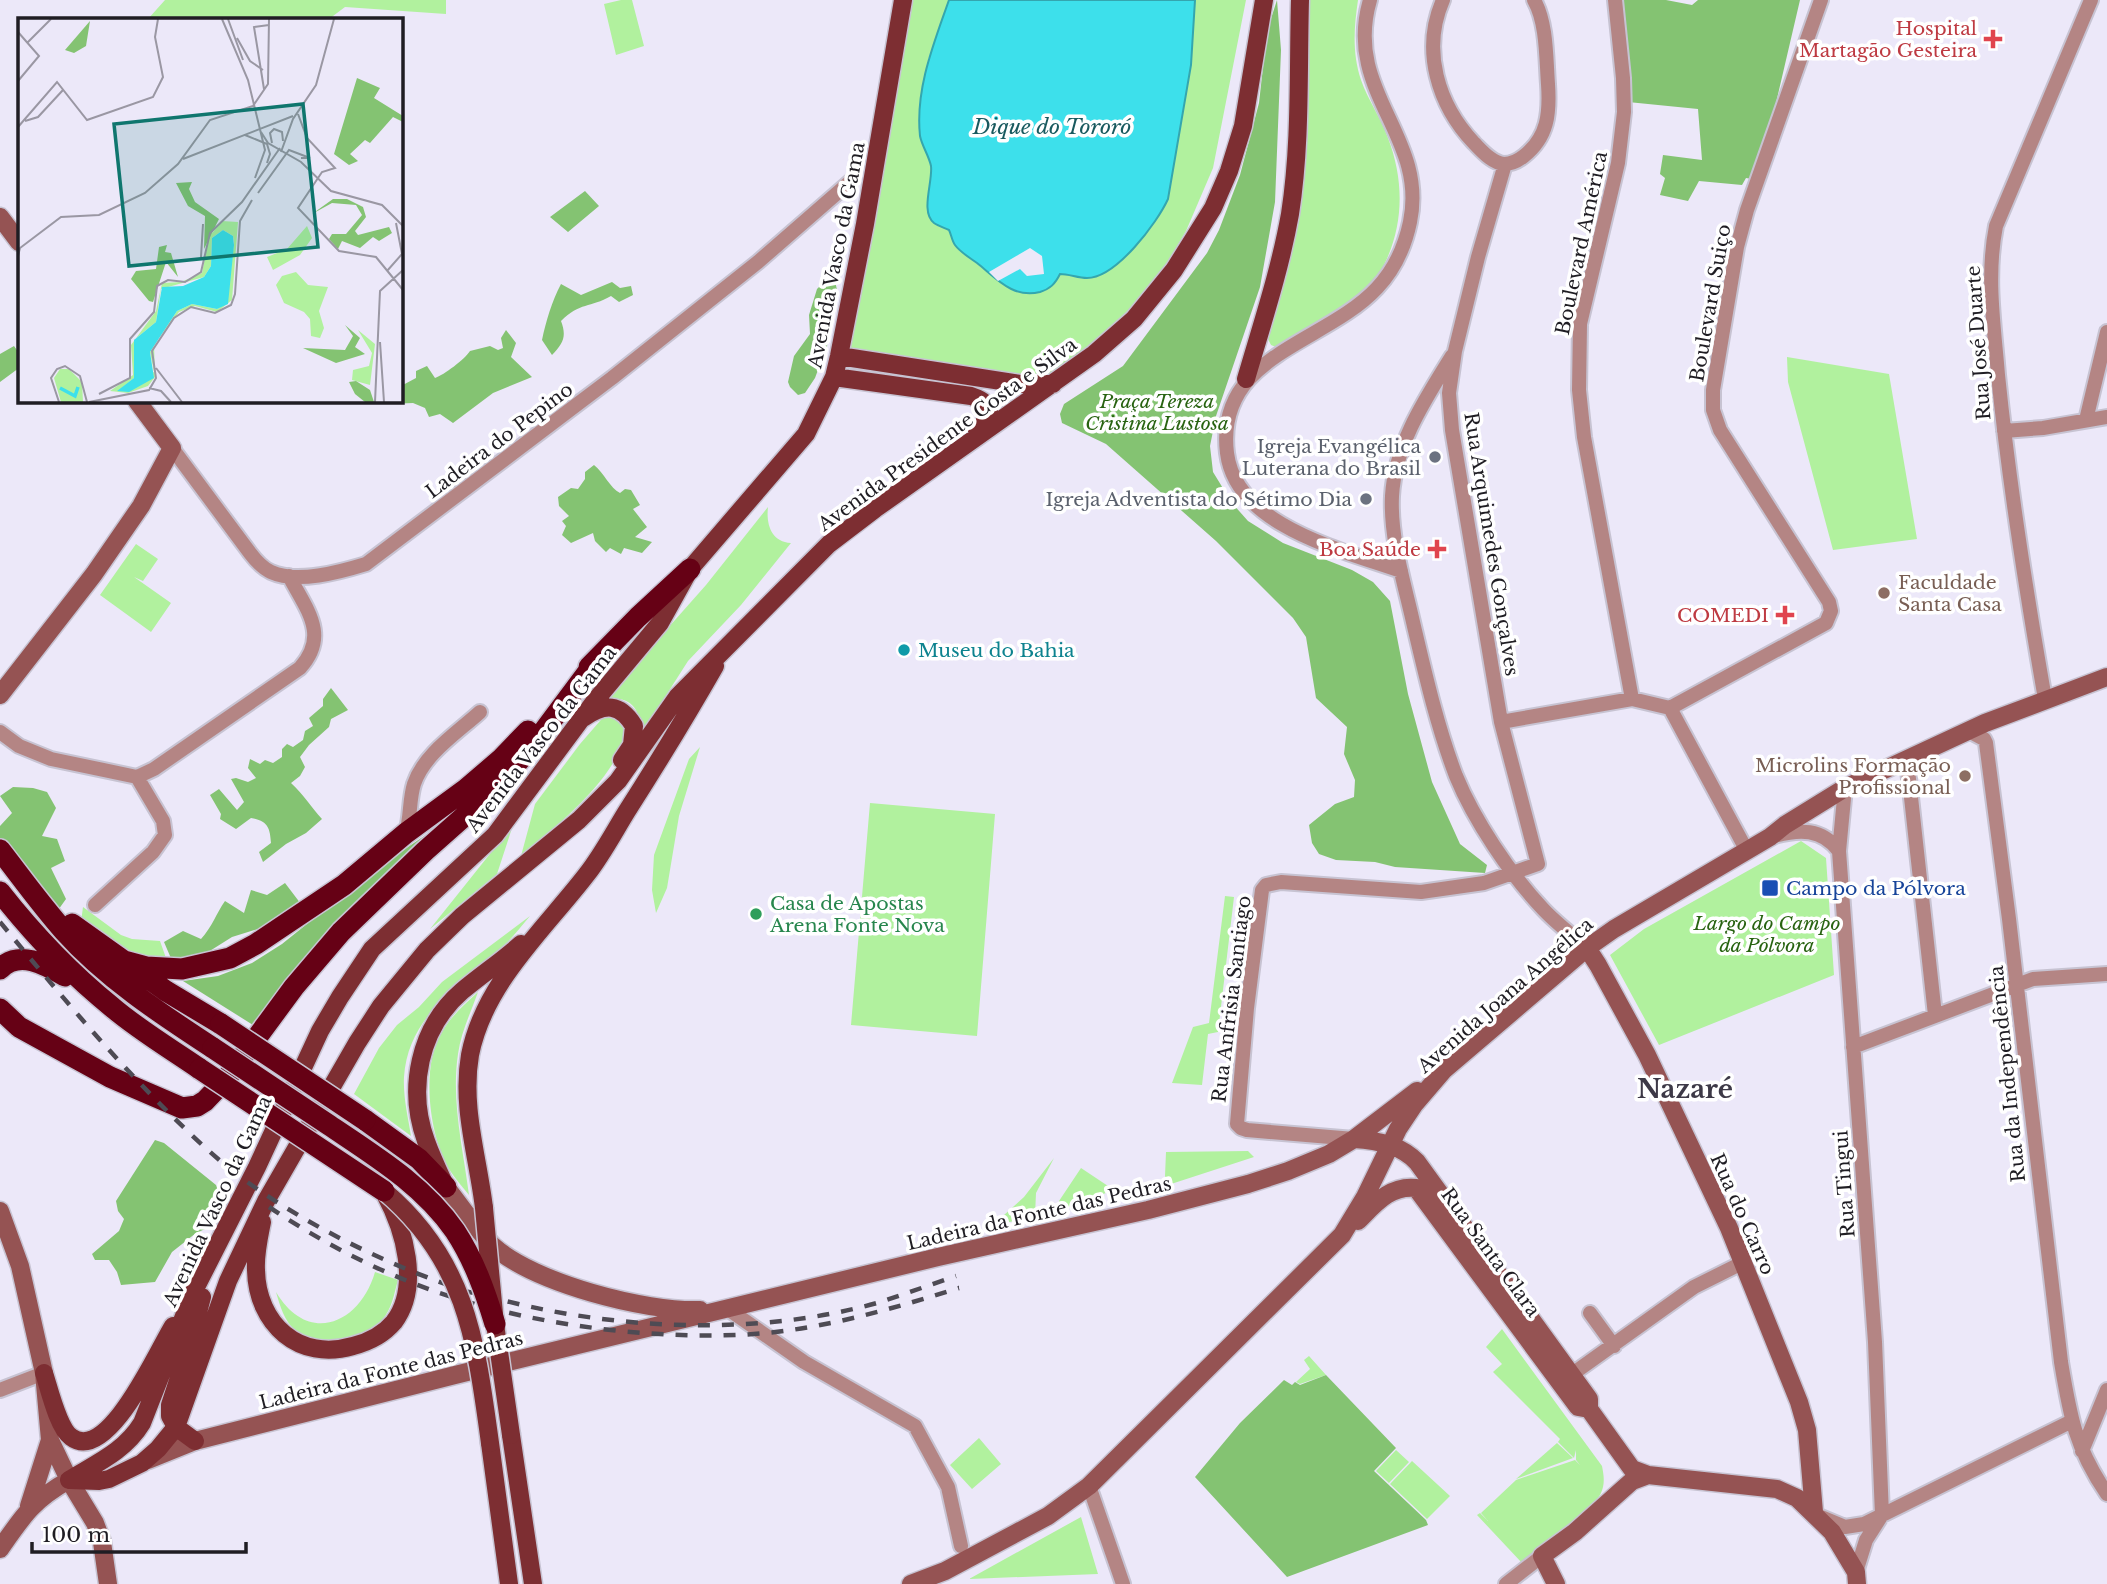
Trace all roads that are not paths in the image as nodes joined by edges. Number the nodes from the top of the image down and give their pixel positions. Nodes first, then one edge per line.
1 (904, 0) edge
2 (1264, 0) edge
3 (1300, 0) edge
4 (1370, 0) edge
5 (1443, 0) edge
6 (1534, 0) edge
7 (1615, 0) edge
8 (1821, 0) edge
9 (2091, 0) edge
10 (1505, 164) junction
11 (851, 181) dead end
12 (2, 224) edge
13 (18, 241) edge
14 (2107, 332) edge
15 (1455, 351) junction
16 (839, 356) junction
17 (834, 377) junction
18 (1246, 379) junction
19 (1054, 384) junction
20 (138, 402) edge
21 (2107, 417) edge
22 (2086, 421) junction
23 (2004, 431) junction
24 (172, 448) junction
25 (955, 453) junction
26 (690, 569) junction
27 (1401, 570) junction
28 (289, 576) junction
29 (724, 652) junction
30 (599, 657) junction
31 (2107, 677) edge
32 (0, 695) edge
33 (1632, 699) junction
34 (2045, 699) junction
35 (1670, 708) junction
36 (480, 712) dead end
37 (579, 722) junction
38 (1501, 722) junction
39 (1969, 731) junction
40 (0, 732) edge
41 (1907, 761) junction
42 (137, 777) junction
43 (1845, 788) junction
44 (579, 820) junction
45 (406, 833) junction
46 (1770, 837) junction
47 (0, 850) edge
48 (1747, 851) junction
49 (1839, 851) junction
50 (1514, 873) junction
51 (0, 891) edge
52 (34, 895) junction
53 (95, 905) dead end
54 (546, 921) junction
55 (1587, 948) junction
56 (120, 960) junction
57 (0, 969) edge
58 (2107, 974) edge
59 (2016, 984) junction
60 (113, 1008) junction
61 (0, 1009) edge
62 (1935, 1015) junction
63 (1853, 1047) junction
64 (1444, 1070) junction
65 (1354, 1139) junction
66 (1390, 1145) junction
67 (446, 1188) junction
68 (384, 1191) junction
69 (266, 1201) junction
70 (0, 1210) edge
71 (1342, 1235) junction
72 (212, 1253) junction
73 (1742, 1263) junction
74 (193, 1293) junction
75 (728, 1309) junction
76 (1590, 1313) dead end
77 (495, 1324) junction
78 (1614, 1346) junction
79 (44, 1373) junction
80 (1571, 1375) junction
81 (0, 1390) edge
82 (2107, 1390) edge
83 (1589, 1409) junction
84 (2070, 1422) junction
85 (176, 1427) junction
86 (50, 1440) junction
87 (195, 1441) junction
88 (2082, 1451) junction
89 (142, 1463) junction
90 (1628, 1463) junction
91 (1810, 1467) junction
92 (1648, 1475) junction
93 (69, 1480) junction
94 (1088, 1486) junction
95 (1625, 1487) junction
96 (1777, 1489) junction
97 (2107, 1494) edge
98 (28, 1508) junction
99 (1814, 1512) junction
100 (1882, 1515) junction
101 (961, 1546) dead end
102 (0, 1549) edge
103 (1542, 1556) junction
104 (1857, 1578) edge
105 (108, 1584) edge
106 (509, 1584) edge
107 (533, 1584) edge
108 (911, 1584) edge
109 (1122, 1584) edge
110 (1506, 1584) edge
111 (1556, 1584) edge

1 - 16 main road, Avenida Vasco da Gama
2 - 19 main road, Avenida Presidente Costa e Silva
3 - 18 main road
4 - 18 street
5 - 10 street
6 - 10 street
7 - 33 street, Boulevard América
8 - 35 street, Boulevard Suiço
9 - 23 street, Rua José Duarte
10 - 15 street, Rua Arquimedes Gonçalves
11 - 28 street, Ladeira do Pepino
12 - 13 main road
14 - 22 street
15 - 27 street
15 - 38 street, Rua Arquimedes Gonçalves
16 - 17 main road, Avenida Vasco da Gama
16 - 19 main road
17 - 25 main road
17 - 26 main road, Avenida Vasco da Gama
18 - 27 street
19 - 25 main road, Avenida Presidente Costa e Silva
20 - 24 main road
21 - 22 street
22 - 23 street
23 - 34 street, Rua José Duarte
24 - 28 street, Ladeira do Pepino
24 - 32 main road
25 - 29 main road, Avenida Presidente Costa e Silva
26 - 30 highway
26 - 37 main road, Avenida Vasco da Gama
27 - 50 street
28 - 42 street
29 - 44 main road, Avenida Presidente Costa e Silva
29 - 54 main road
30 - 45 highway
30 - 61 highway
31 - 34 main road, Avenida Joana Angélica
33 - 35 street
33 - 38 street
34 - 39 main road, Avenida Joana Angélica
35 - 48 street
36 - 45 street
37 - 44 main road
37 - 72 main road, Avenida Vasco da Gama
38 - 50 street, Rua Arquimedes Gonçalves
39 - 41 main road, Avenida Joana Angélica
39 - 59 street, Rua da Independência
40 - 42 street
41 - 43 main road, Avenida Joana Angélica
41 - 62 street
42 - 53 street
43 - 46 main road, Avenida Joana Angélica
43 - 49 street, Rua Tingui
44 - 69 main road, Avenida Presidente Costa e Silva
45 - 56 highway
46 - 48 main road, Avenida Joana Angélica
46 - 49 street
47 - 52 highway
48 - 55 main road, Avenida Joana Angélica
49 - 63 street, Rua Tingui
50 - 55 street
50 - 65 street, Rua Anfrisia Santiago
51 - 60 highway
52 - 56 highway
52 - 77 highway, bridge
54 - 67 main road
54 - 77 main road, bridge
55 - 64 main road, Avenida Joana Angélica
55 - 73 main road, Rua do Carro
56 - 67 highway, bridge
57 - 60 highway
58 - 59 street
59 - 62 street
59 - 84 street, Rua da Independência
60 - 68 highway, bridge
62 - 63 street
63 - 100 street, Rua Tingui
64 - 65 main road, Ladeira da Fonte das Pedras
64 - 66 main road, Avenida Joana Angélica
65 - 66 main road
65 - 75 main road, Ladeira da Fonte das Pedras
66 - 71 main road, Avenida Joana Angélica
66 - 80 main road, Rua Santa Clara
67 - 75 main road, Ladeira da Fonte das Pedras
68 - 69 main road
68 - 106 main road, bridge
69 - 85 main road, Avenida Presidente Costa e Silva
70 - 79 main road
71 - 83 main road, Rua Santa Clara
71 - 94 main road, Avenida Joana Angélica
72 - 74 main road, Avenida Vasco da Gama
72 - 85 main road
73 - 78 street
73 - 91 main road, Rua do Carro
74 - 79 main road
74 - 93 main road, Avenida Vasco da Gama
75 - 87 main road, Ladeira da Fonte das Pedras
75 - 101 street
76 - 78 street
77 - 107 main road, bridge
78 - 80 street
79 - 81 street
79 - 86 main road
80 - 83 main road, Rua Santa Clara
82 - 88 street
83 - 90 main road, Rua Santa Clara
84 - 88 street, Rua da Independência
84 - 100 street
85 - 87 main road
85 - 89 main road, Avenida Presidente Costa e Silva
86 - 93 main road
86 - 98 main road
87 - 89 main road, Ladeira da Fonte das Pedras
88 - 97 street, Rua da Independência
89 - 93 main road, Ladeira da Fonte das Pedras
90 - 92 main road, Rua Santa Clara
90 - 95 main road
91 - 96 main road
91 - 99 main road, Rua do Carro
92 - 95 main road
92 - 96 main road
93 - 98 main road
93 - 105 main road
94 - 108 main road, Avenida Joana Angélica
94 - 109 street
95 - 103 main road
96 - 99 main road
98 - 102 main road
99 - 100 street
99 - 104 main road
100 - 104 street
103 - 110 street
103 - 111 main road

